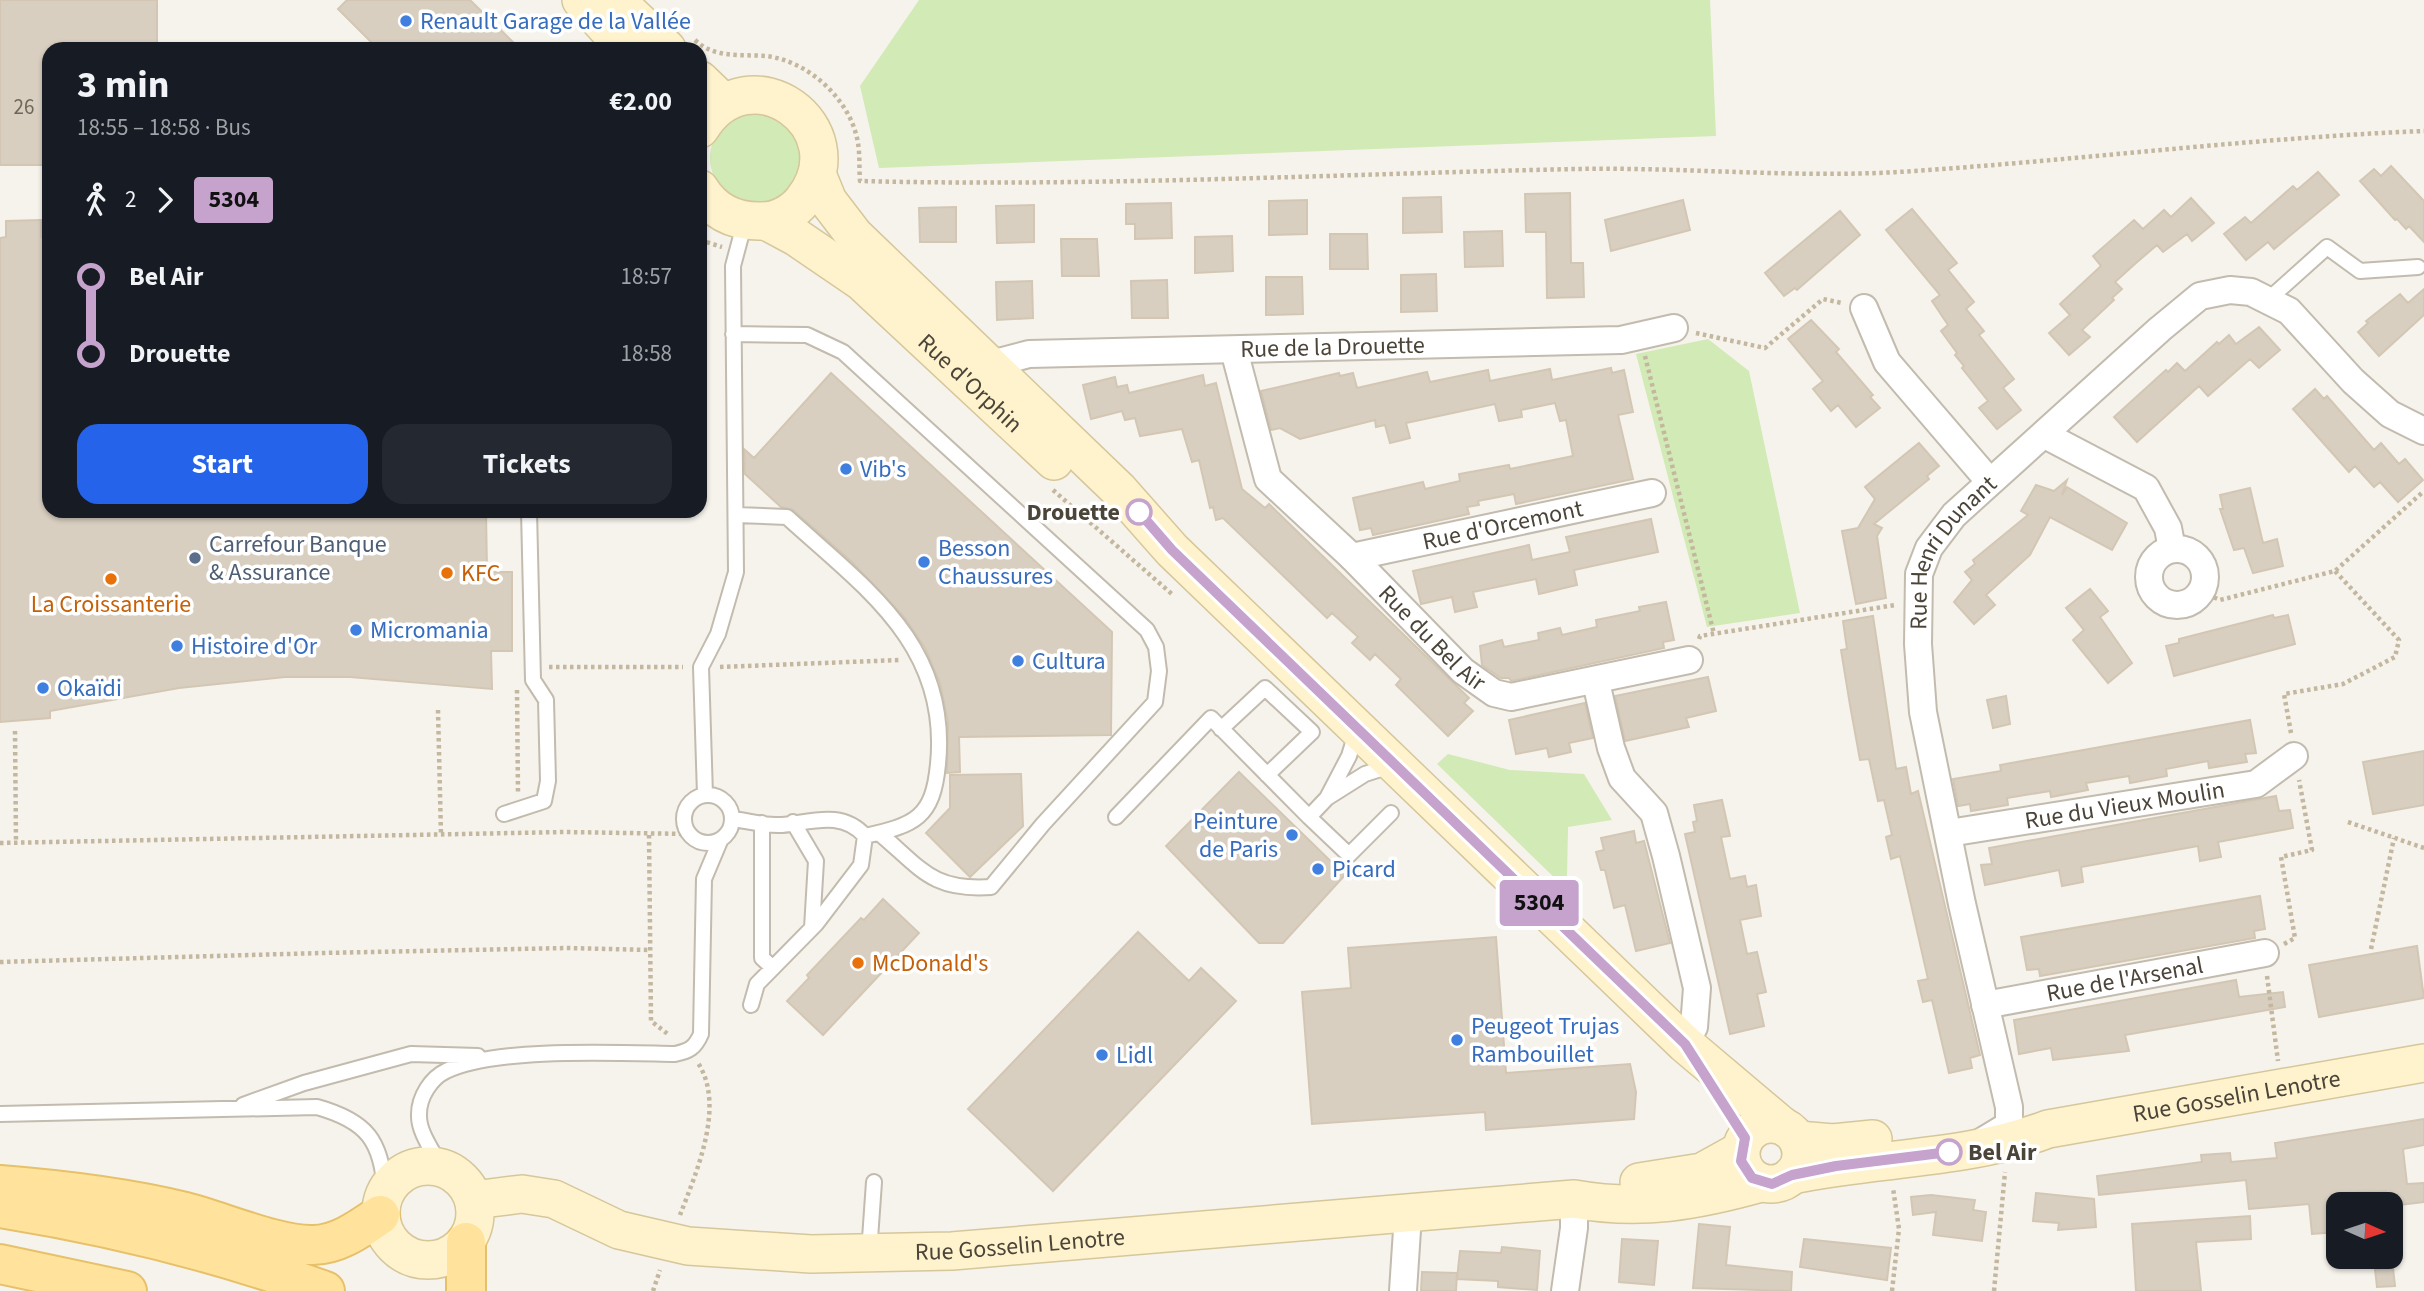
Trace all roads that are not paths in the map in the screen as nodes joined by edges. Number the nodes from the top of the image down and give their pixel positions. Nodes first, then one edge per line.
1 (581, 0) edge
2 (616, 0) edge
3 (620, 42) edge
4 (660, 42) edge
5 (708, 104) edge
6 (817, 174) junction
7 (707, 204) edge
8 (756, 221) junction
9 (2418, 267) dead end
10 (2269, 299) junction
11 (1864, 309) road end
12 (1674, 328) road end
13 (733, 334) junction
14 (1234, 350) junction
15 (977, 370) junction
16 (2424, 431) edge
17 (2045, 435) junction
18 (1990, 482) junction
19 (1652, 492) dead end
20 (736, 515) junction
21 (529, 518) edge
22 (2172, 549) junction
23 (1352, 557) junction
24 (1689, 660) road end
25 (1596, 682) junction
26 (1357, 728) junction
27 (1221, 729) junction
28 (2294, 756) road end
29 (1395, 764) junction
30 (1267, 775) junction
31 (705, 795) junction
32 (1326, 799) junction
33 (1391, 813) dead end
34 (504, 814) dead end
35 (1116, 817) dead end
36 (1309, 817) junction
37 (733, 818) junction
38 (761, 823) junction
39 (789, 823) junction
40 (1949, 833) junction
41 (872, 834) junction
42 (720, 841) junction
43 (812, 928) junction
44 (2265, 953) road end
45 (772, 967) junction
46 (751, 1005) dead end
47 (1985, 1005) junction
48 (1685, 1044) junction
49 (509, 1056) junction
50 (2424, 1063) edge
51 (225, 1111) junction
52 (0, 1114) edge
53 (2009, 1125) junction
54 (2048, 1129) junction
55 (1742, 1145) junction
56 (1969, 1150) junction
57 (1783, 1156) junction
58 (441, 1167) junction
59 (874, 1182) dead end
60 (0, 1185) edge
61 (1574, 1199) junction
62 (474, 1200) junction
63 (383, 1203) junction
64 (0, 1209) edge
65 (1408, 1215) junction
66 (466, 1242) junction
67 (869, 1253) junction
68 (0, 1264) edge
69 (127, 1291) edge
70 (325, 1291) edge
71 (466, 1291) edge
72 (1404, 1291) edge
73 (1565, 1291) edge

1 - 3 main road
2 - 4 main road
5 - 6 main road
6 - 8 main road
6 - 15 main road, Rue d'Orphin
7 - 8 main road, Rue d'Orphin
8 - 13 lane
8 - 15 main road, Rue d'Orphin
9 - 10 lane
10 - 16 street, Rue Henri Dunant
10 - 17 street, Rue Henri Dunant
11 - 18 street
12 - 14 street, Rue de la Drouette
13 - 20 lane
13 - 41 lane
14 - 15 street, Rue de la Drouette
14 - 23 street, Rue du Bel Air
15 - 26 main road, Rue d'Orphin
17 - 18 street, Rue Henri Dunant
17 - 22 street
18 - 40 street, Rue Henri Dunant
19 - 23 street, Rue d'Orcemont
20 - 31 lane
20 - 41 lane
21 - 34 lane
22 - 22 street
23 - 25 street, Rue du Bel Air
24 - 25 street, Rue du Bel Air
25 - 48 street
26 - 29 main road, Rue d'Orphin
26 - 32 lane
27 - 30 lane
27 - 30 lane
27 - 35 lane
28 - 40 street, Rue du Vieux Moulin
29 - 32 lane
29 - 48 main road, Rue d'Orphin
30 - 36 lane
31 - 37 lane
31 - 42 lane
32 - 36 lane
33 - 36 lane
37 - 38 lane
37 - 42 lane
38 - 39 lane
38 - 45 lane
39 - 41 lane
39 - 43 lane
40 - 47 street, Rue Henri Dunant
41 - 43 lane
42 - 49 lane
43 - 45 lane
44 - 47 street, Rue de l'Arsenal
45 - 46 lane
47 - 53 street, Rue Henri Dunant
48 - 55 main road, Rue d'Orphin
48 - 57 main road, Rue d'Orphin
49 - 51 lane
49 - 58 lane
50 - 54 main road, Rue Gosselin Lenotre
51 - 52 lane
51 - 63 lane
53 - 54 main road, Rue Gosselin Lenotre
53 - 56 street
53 - 57 main road, Rue Gosselin Lenotre
54 - 56 main road, Rue Gosselin Lenotre
55 - 57 main road, Rue d'Orphin
55 - 57 main road, Rue Gosselin Lenotre
55 - 61 main road, Rue Gosselin Lenotre
56 - 57 main road, Rue Gosselin Lenotre
57 - 61 main road, Rue Gosselin Lenotre
58 - 62 main road
58 - 63 main road
59 - 67 lane
60 - 63 main road
61 - 65 main road, Rue Gosselin Lenotre
61 - 73 street
62 - 66 main road
62 - 67 main road, Rue Gosselin Lenotre
63 - 66 main road
64 - 70 main road
65 - 67 main road, Rue Gosselin Lenotre
65 - 72 street
66 - 71 main road
68 - 69 main road

